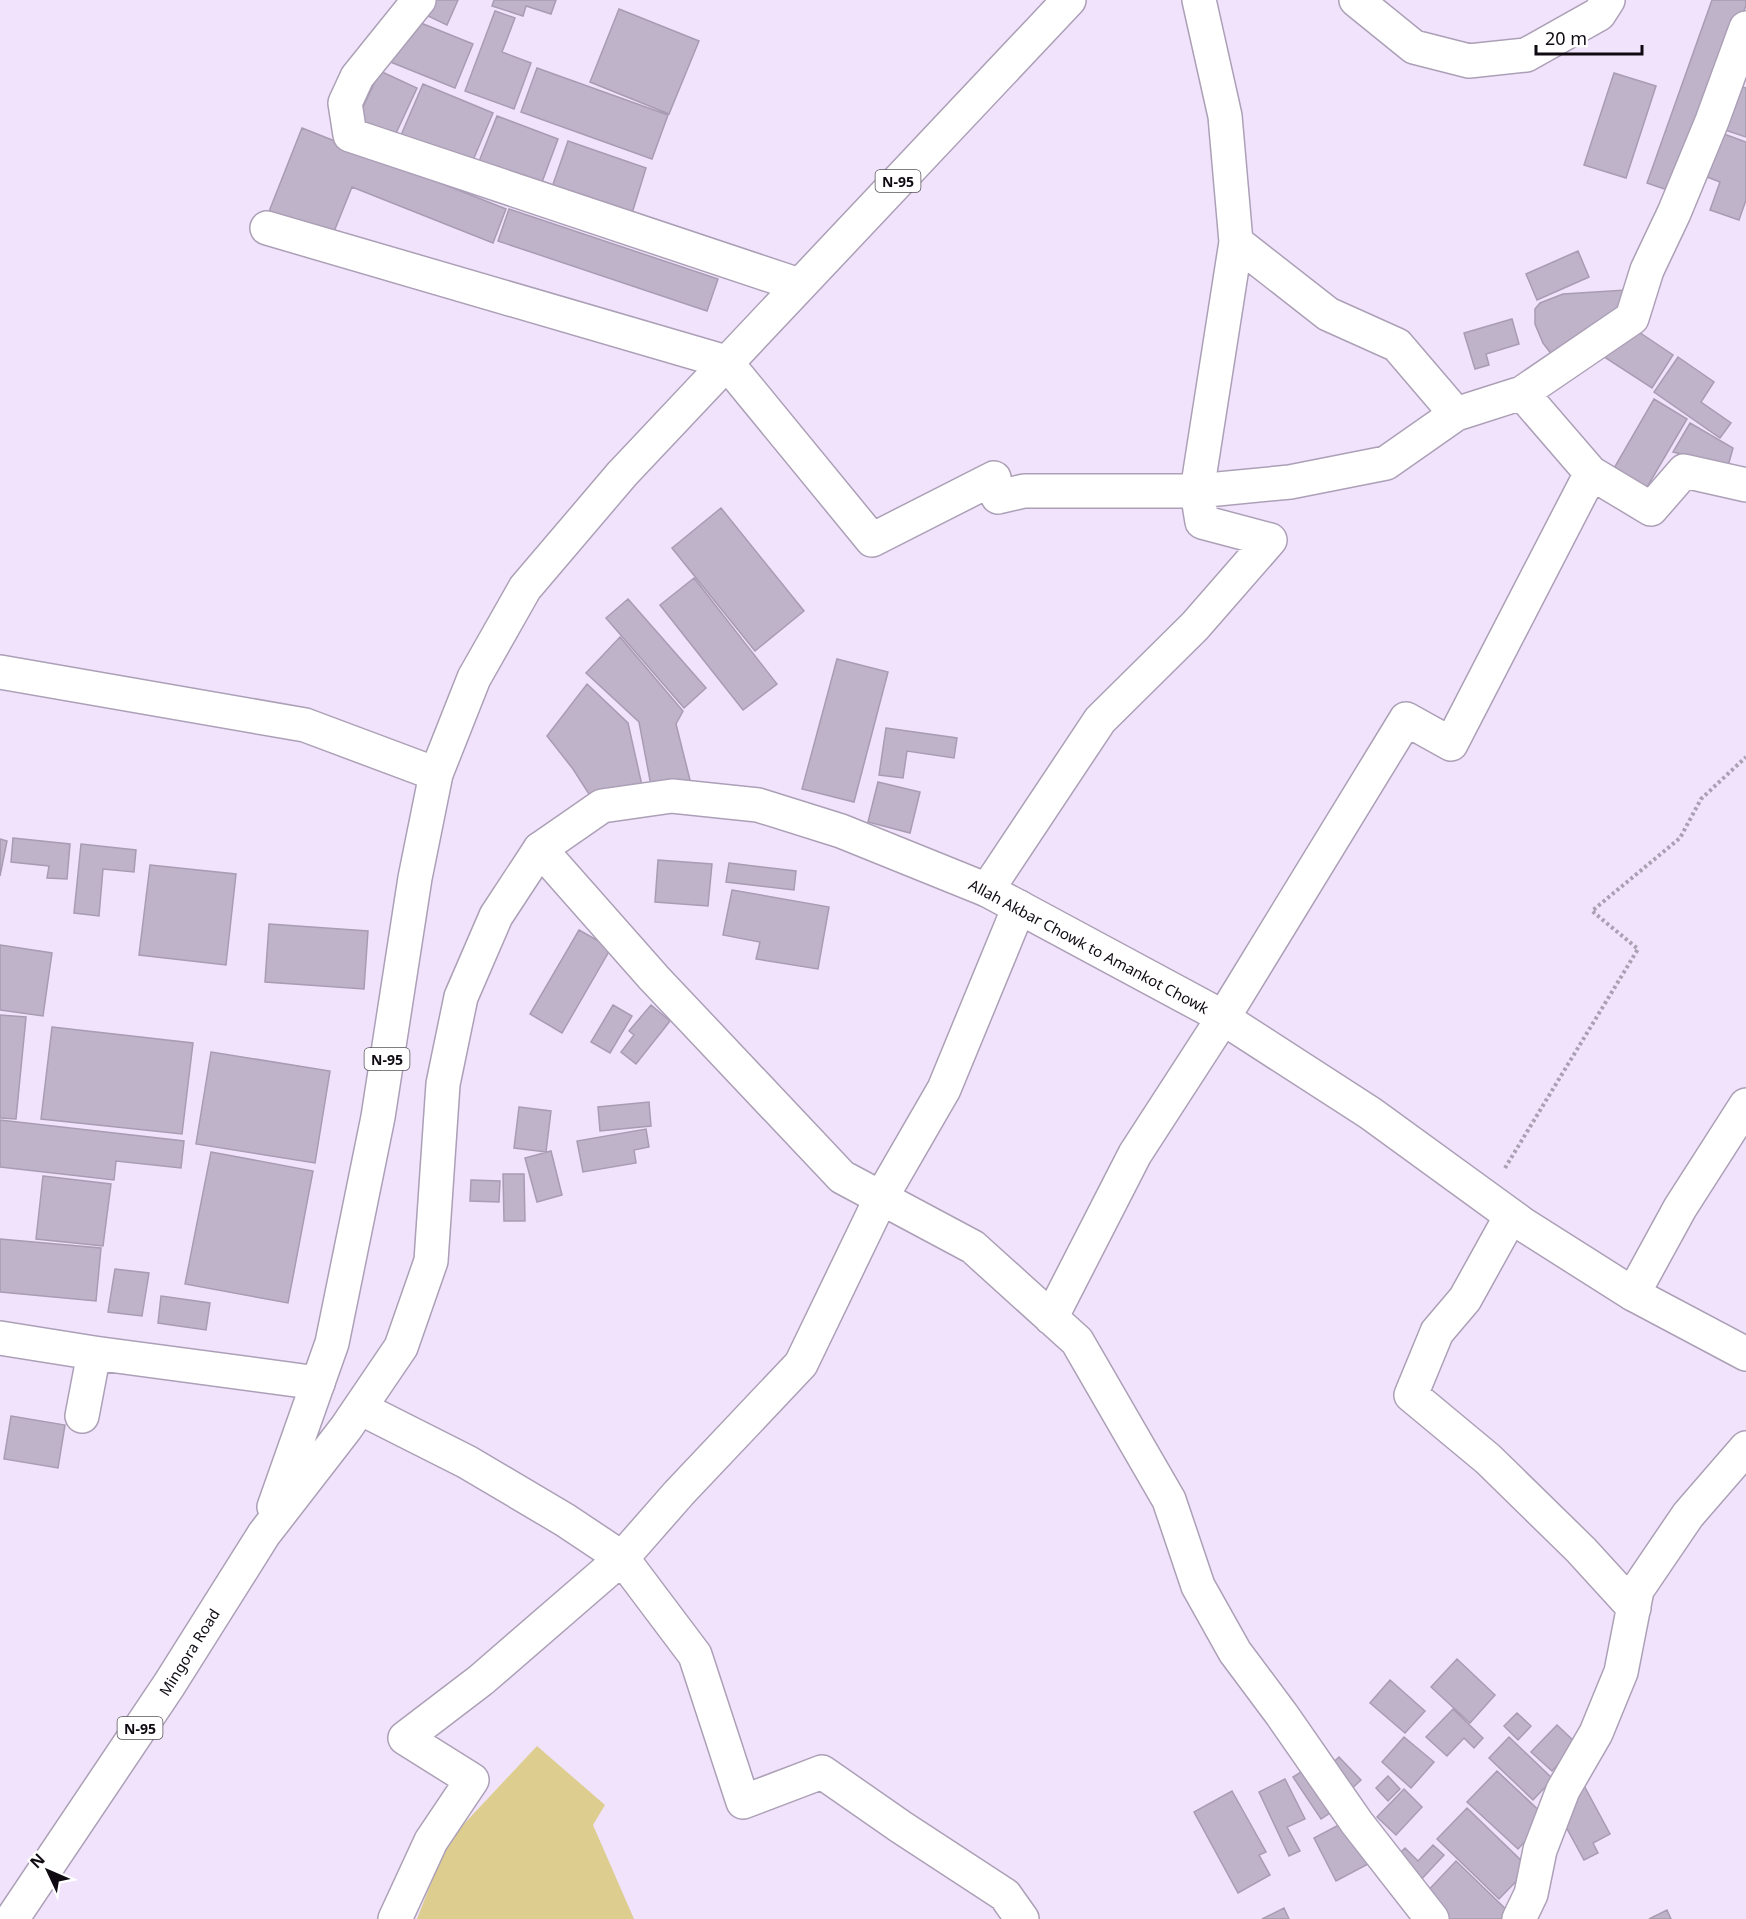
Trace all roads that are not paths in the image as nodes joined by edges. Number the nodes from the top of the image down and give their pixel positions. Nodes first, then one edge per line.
1 (419, 0) edge
2 (1069, 0) edge
3 (1199, 0) edge
4 (1356, 0) edge
5 (1608, 0) edge
6 (1746, 28) edge
7 (267, 228) dead end
8 (1236, 242) junction
9 (799, 285) junction
10 (726, 362) junction
11 (1522, 393) junction
12 (1456, 414) junction
13 (1591, 473) junction
14 (1746, 485) edge
15 (1197, 490) junction
16 (0, 672) edge
17 (436, 774) junction
18 (540, 849) junction
19 (987, 890) junction
20 (1019, 907) junction
21 (1223, 1018) junction
22 (1746, 1105) edge
23 (881, 1198) junction
24 (1499, 1207) junction
25 (1633, 1294) junction
26 (1051, 1318) junction
27 (0, 1338) edge
28 (94, 1353) junction
29 (1746, 1354) edge
30 (318, 1383) junction
31 (360, 1408) junction
32 (82, 1416) dead end
33 (1746, 1448) edge
34 (264, 1534) junction
35 (622, 1558) junction
36 (1634, 1608) junction
37 (12, 1919) edge
38 (396, 1919) edge
39 (1022, 1919) edge
40 (1432, 1919) edge
41 (1520, 1919) edge

1 - 9 street
2 - 9 street, N-95
3 - 8 street
4 - 5 street
6 - 11 street
7 - 10 street
8 - 12 street
8 - 15 street
9 - 10 street, N-95
10 - 15 street
10 - 17 street, N-95
11 - 12 street
11 - 13 street
12 - 15 street
13 - 14 street
13 - 21 street
15 - 19 street
16 - 17 street
17 - 30 street, N-95
18 - 19 street, Allah Akbar Chowk to Amankot Chowk
18 - 23 street
18 - 31 street, Allah Akbar Chowk to Amankot Chowk
19 - 20 street, Allah Akbar Chowk to Amankot Chowk
20 - 21 street, Allah Akbar Chowk to Amankot Chowk
20 - 23 street
21 - 24 street, Allah Akbar Chowk to Amankot Chowk
21 - 26 street
22 - 25 street
23 - 26 street
23 - 35 street
24 - 25 street, Allah Akbar Chowk to Amankot Chowk
24 - 36 street
25 - 29 street, Allah Akbar Chowk to Amankot Chowk
26 - 40 street
27 - 28 street
28 - 30 street
28 - 32 street
30 - 34 street, N-95
31 - 34 street, Allah Akbar Chowk to Amankot Chowk
31 - 35 street
33 - 36 street
34 - 37 street, Mingora Road / N-95
35 - 38 street
35 - 39 street
36 - 41 street

